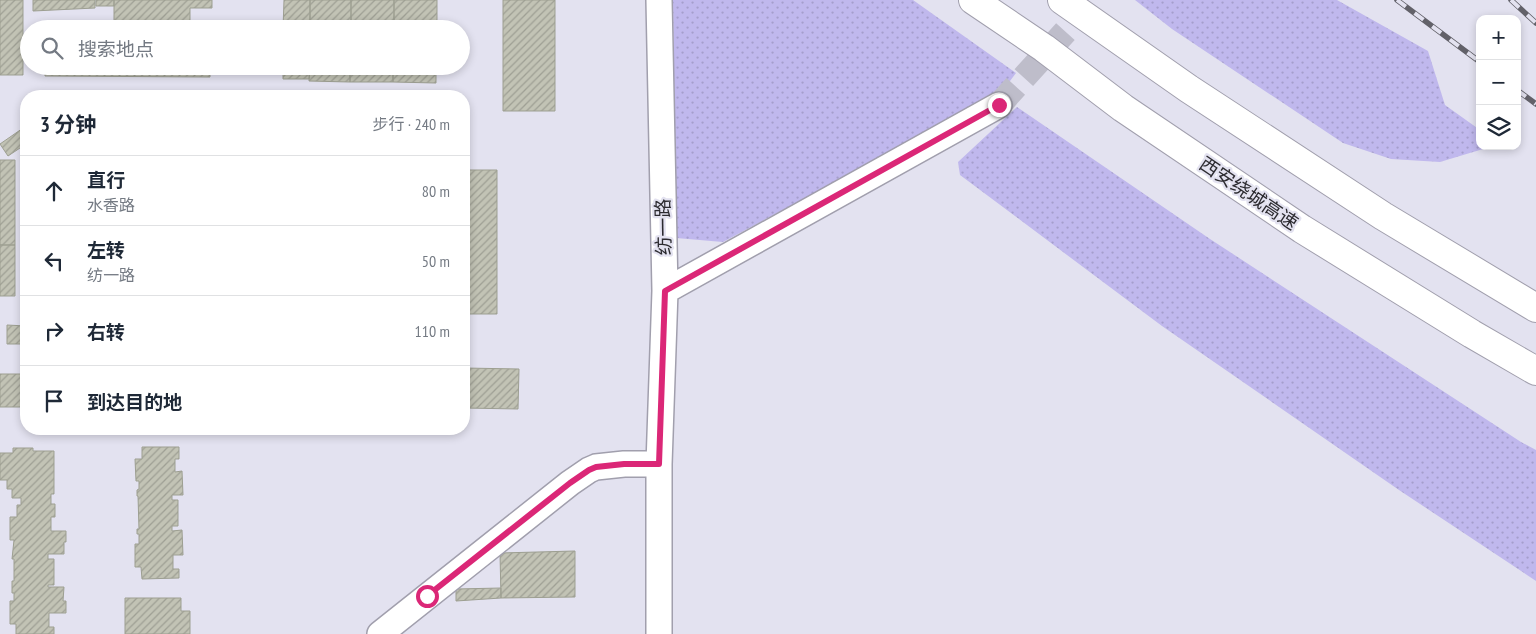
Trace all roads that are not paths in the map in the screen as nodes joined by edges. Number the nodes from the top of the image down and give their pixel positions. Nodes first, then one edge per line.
1 (659, 0) edge
2 (973, 0) edge
3 (1068, 4) edge
4 (999, 105) tunnel mouth
5 (665, 291) junction
6 (1536, 308) edge
7 (1536, 371) edge
8 (659, 464) junction
9 (380, 634) edge
10 (658, 634) edge

1 - 5 street, 纺一路
2 - 7 highway, 西安绕城高速
3 - 6 highway
4 - 5 street
5 - 8 street, 纺一路
8 - 9 street
8 - 10 street, 纺一路

